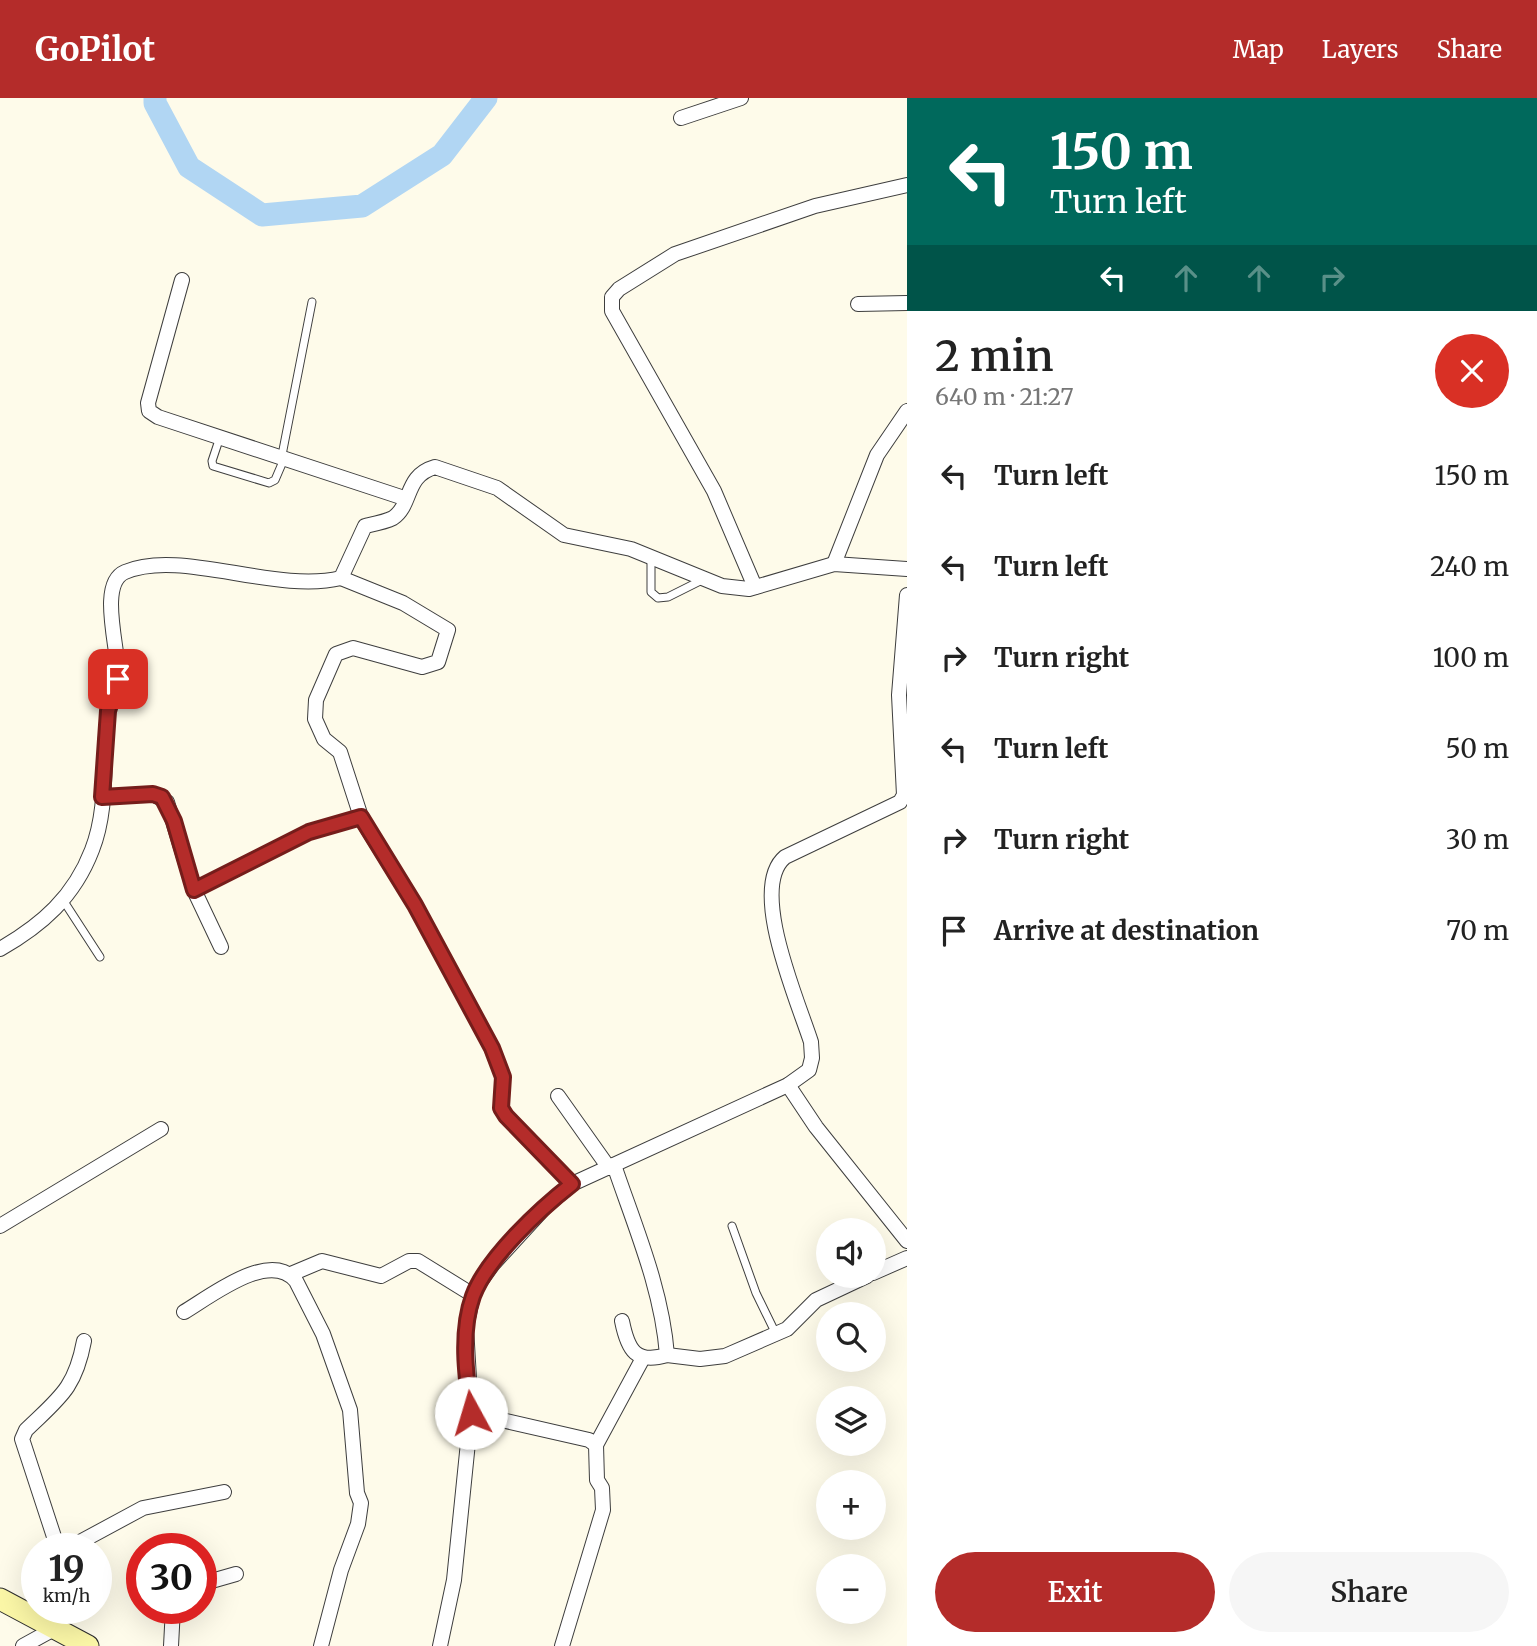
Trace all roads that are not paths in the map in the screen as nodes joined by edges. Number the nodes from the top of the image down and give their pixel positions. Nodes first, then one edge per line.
1 (741, 98) edge
2 (681, 118) dead end
3 (907, 185) edge
4 (182, 280) dead end
5 (312, 302) dead end
6 (907, 303) edge
7 (858, 304) dead end
8 (907, 411) edge
9 (220, 438) junction
10 (283, 456) junction
11 (404, 498) junction
12 (651, 557) junction
13 (834, 564) junction
14 (907, 569) edge
15 (341, 578) junction
16 (705, 579) junction
17 (755, 587) junction
18 (907, 594) edge
19 (905, 795) edge
20 (102, 797) junction
21 (361, 817) junction
22 (194, 890) junction
23 (63, 900) junction
24 (221, 947) dead end
25 (0, 949) edge
26 (100, 957) dead end
27 (788, 1084) junction
28 (558, 1096) dead end
29 (161, 1129) dead end
30 (611, 1166) junction
31 (572, 1184) junction
32 (0, 1226) edge
33 (732, 1226) dead end
34 (907, 1241) edge
35 (907, 1258) edge
36 (886, 1267) edge
37 (291, 1274) junction
38 (842, 1288) edge
39 (473, 1295) junction
40 (184, 1312) dead end
41 (622, 1321) dead end
42 (776, 1334) junction
43 (84, 1341) dead end
44 (667, 1355) junction
45 (643, 1358) junction
46 (471, 1413) junction
47 (596, 1445) junction
48 (224, 1492) dead end
49 (53, 1533) edge
50 (97, 1533) edge
51 (236, 1574) dead end
52 (217, 1579) edge
53 (0, 1599) edge
54 (52, 1624) edge
55 (172, 1624) edge
56 (52, 1630) junction
57 (23, 1646) edge
58 (88, 1646) edge
59 (171, 1646) edge
60 (321, 1646) edge
61 (440, 1646) edge
62 (562, 1646) edge

1 - 2 street
3 - 17 street
4 - 9 street
5 - 10 lane
6 - 7 street
8 - 13 street
9 - 10 street
9 - 10 lane
10 - 11 street
11 - 12 street
11 - 15 street
12 - 16 street
12 - 16 lane
13 - 14 street
13 - 17 street
15 - 20 street
15 - 21 street
16 - 17 street
18 - 19 street
19 - 27 street
20 - 22 street
20 - 23 street
21 - 22 street
21 - 31 street
22 - 24 street
23 - 25 street
23 - 26 lane
27 - 30 street
27 - 34 street
28 - 30 street
29 - 32 street
30 - 31 street
30 - 44 street
31 - 39 street
33 - 42 lane
35 - 36 street
37 - 39 street
37 - 40 street
37 - 60 street
38 - 42 street
39 - 46 street
41 - 45 street
42 - 44 street
43 - 49 street
44 - 45 street
45 - 47 street
46 - 47 street
46 - 61 street
47 - 62 street
48 - 50 street
51 - 52 street
53 - 56 main road
54 - 56 street
55 - 59 street
56 - 57 street
56 - 58 main road

